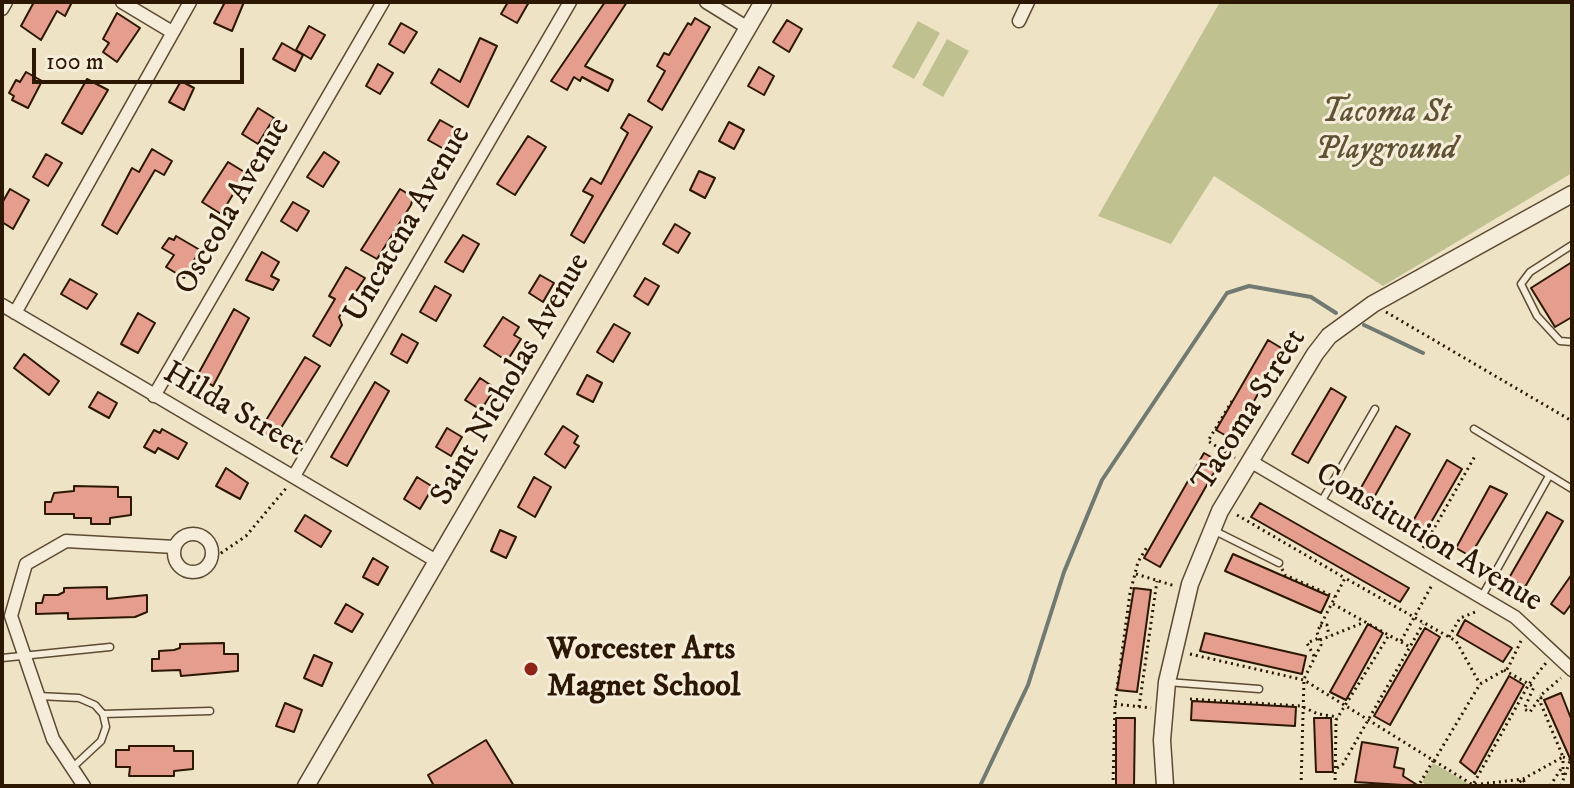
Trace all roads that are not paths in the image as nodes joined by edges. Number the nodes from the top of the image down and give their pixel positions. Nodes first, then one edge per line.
1 (6, 2) edge
2 (122, 2) edge
3 (190, 2) edge
4 (383, 2) edge
5 (570, 2) edge
6 (706, 2) edge
7 (763, 2) edge
8 (1028, 2) edge
9 (2, 9) edge
10 (1019, 21) dead end
11 (748, 28) junction
12 (172, 32) junction
13 (1572, 194) edge
14 (1572, 245) edge
15 (2, 305) edge
16 (15, 313) junction
17 (1572, 342) edge
18 (154, 396) junction
19 (1375, 409) dead end
20 (1474, 429) dead end
21 (1244, 460) junction
22 (294, 476) junction
23 (1549, 476) junction
24 (1572, 489) edge
25 (1320, 504) junction
26 (1212, 530) junction
27 (175, 547) junction
28 (438, 562) junction
29 (1279, 563) road end
30 (1479, 604) junction
31 (110, 647) dead end
32 (2, 658) edge
33 (25, 658) junction
34 (1568, 673) edge
35 (1167, 682) junction
36 (1259, 689) dead end
37 (38, 696) junction
38 (210, 711) dead end
39 (103, 714) junction
40 (71, 768) junction
41 (84, 786) edge
42 (306, 786) edge
43 (1165, 786) edge

1 - 9 street
2 - 12 street
3 - 12 street
4 - 18 street, Osceola Avenue
5 - 22 street, Uncatena Avenue
6 - 11 street
7 - 11 street, Saint Nicholas Avenue
8 - 10 street
11 - 28 street, Saint Nicholas Avenue
12 - 16 street
13 - 21 street, Tacoma Street
14 - 17 lane
15 - 16 street, Hilda Street
16 - 18 street, Hilda Street
18 - 22 street, Hilda Street
19 - 25 lane
20 - 23 lane
21 - 25 street, Constitution Avenue
21 - 26 street, Tacoma Street
22 - 28 street, Hilda Street
23 - 24 lane
23 - 30 lane
25 - 30 street, Constitution Avenue
26 - 29 lane
26 - 35 street, Tacoma Street
27 - 27 street
27 - 33 street
28 - 42 street, Saint Nicholas Avenue
30 - 34 street, Constitution Avenue
31 - 33 lane
32 - 33 lane
33 - 37 street
35 - 36 lane
35 - 43 street, Tacoma Street
37 - 39 lane
37 - 40 street
38 - 39 lane
39 - 40 lane
40 - 41 street

